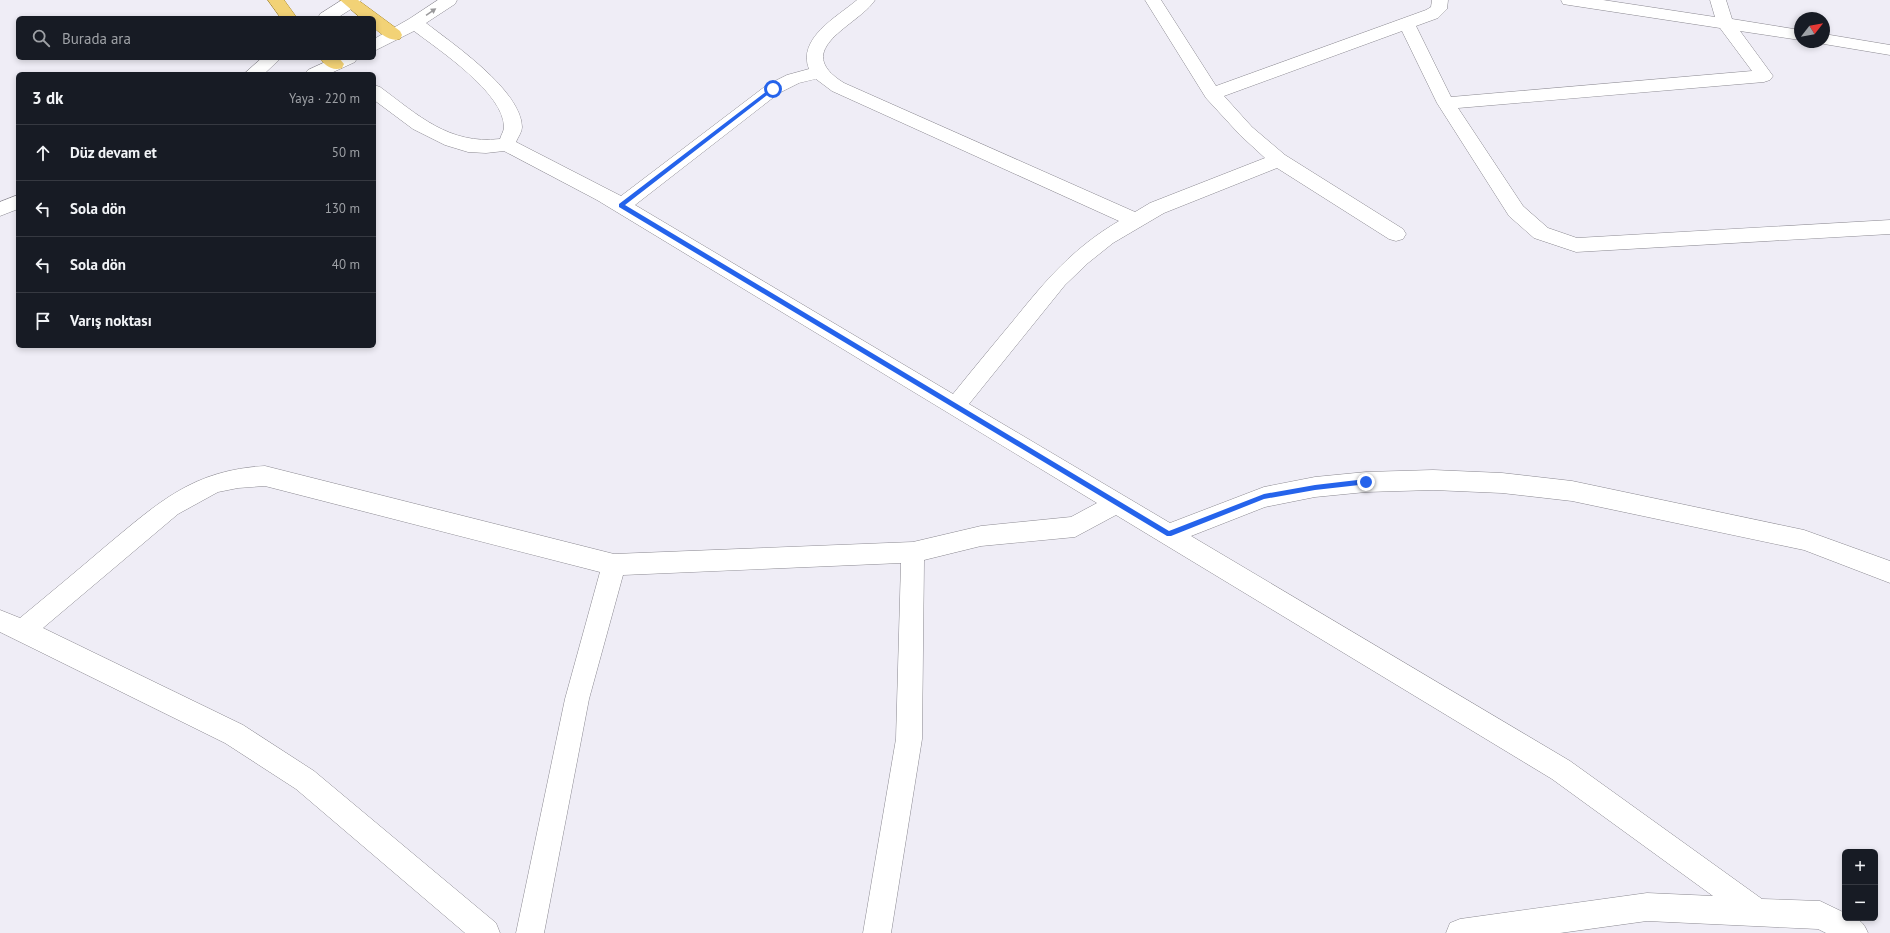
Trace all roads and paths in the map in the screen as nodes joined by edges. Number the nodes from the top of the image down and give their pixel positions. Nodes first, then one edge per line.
1 (276, 0) edge
2 (350, 0) edge
3 (449, 0) edge
4 (867, 0) edge
5 (1153, 0) edge
6 (1440, 0) edge
7 (1569, 0) edge
8 (1718, 0) edge
9 (288, 16) edge
10 (329, 16) edge
11 (369, 16) edge
12 (376, 22) edge
13 (414, 23) junction
14 (1406, 23) junction
15 (1725, 23) junction
16 (1794, 34) edge
17 (394, 35) junction
18 (1830, 40) edge
19 (376, 45) edge
20 (1890, 50) edge
21 (270, 60) edge
22 (338, 60) edge
23 (256, 72) edge
24 (317, 72) edge
25 (348, 72) edge
26 (819, 72) junction
27 (376, 92) edge
28 (1212, 94) junction
29 (1446, 103) junction
30 (506, 144) junction
31 (1279, 160) junction
32 (16, 203) edge
33 (621, 206) junction
34 (0, 209) edge
35 (1134, 220) junction
36 (1890, 227) edge
37 (1396, 234) dead end
38 (955, 406) junction
39 (1116, 503) junction
40 (1169, 534) junction
41 (913, 552) junction
42 (614, 565) junction
43 (1890, 572) edge
44 (11, 626) edge
45 (1760, 913) junction
46 (486, 933) edge
47 (530, 933) edge
48 (877, 933) edge
49 (1460, 933) edge
50 (1854, 933) edge

1 - 9 main road
2 - 10 street
2 - 11 main road
13 -> 3 street
4 - 26 street
5 - 28 street
6 - 14 street
7 - 15 street
8 - 15 street
12 - 17 main road
13 - 17 street
13 - 30 street
14 - 28 street
14 - 29 street
15 - 16 street
15 - 29 street
17 - 19 street
18 - 20 street
21 - 23 street
22 - 24 street
22 - 25 street
26 - 33 street
26 - 35 street
27 - 30 street
28 - 31 street
29 - 36 street
30 - 33 street
31 - 35 street
31 - 37 street
32 - 34 street
33 - 38 street
35 - 38 street
38 - 39 street
39 - 40 street
39 - 41 street
40 - 43 street
40 - 45 street
41 - 42 street
41 - 48 street
42 - 44 street
42 - 47 street
44 - 46 street
45 - 49 street
45 - 50 street

